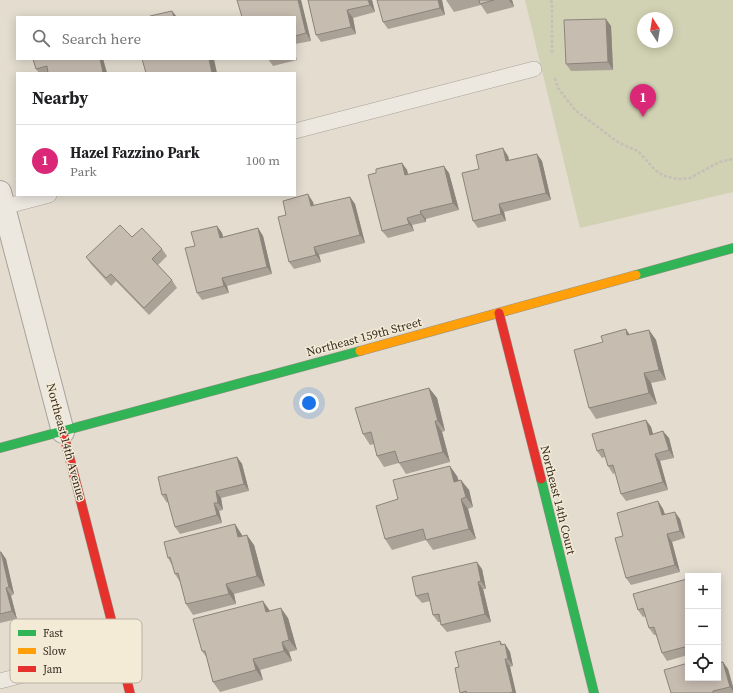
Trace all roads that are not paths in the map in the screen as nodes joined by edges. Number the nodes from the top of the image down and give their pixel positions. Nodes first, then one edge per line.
1 (534, 69) dead end
2 (296, 131) edge
3 (42, 196) edge
4 (1, 202) edge
5 (733, 248) edge
6 (499, 313) junction
7 (63, 432) junction
8 (0, 448) edge
9 (111, 619) edge
10 (10, 678) edge
11 (0, 681) edge
12 (127, 683) edge
13 (130, 693) edge
14 (594, 693) edge

1 - 2 lane
3 - 4 lane
4 - 7 street, Northeast 14th Avenue
5 - 6 street, Northeast 159th Street
6 - 7 street, Northeast 159th Street
6 - 14 street, Northeast 14th Court
7 - 8 street, Northeast 159th Street
7 - 9 street, Northeast 14th Avenue
10 - 11 lane
12 - 13 street, Northeast 14th Avenue

